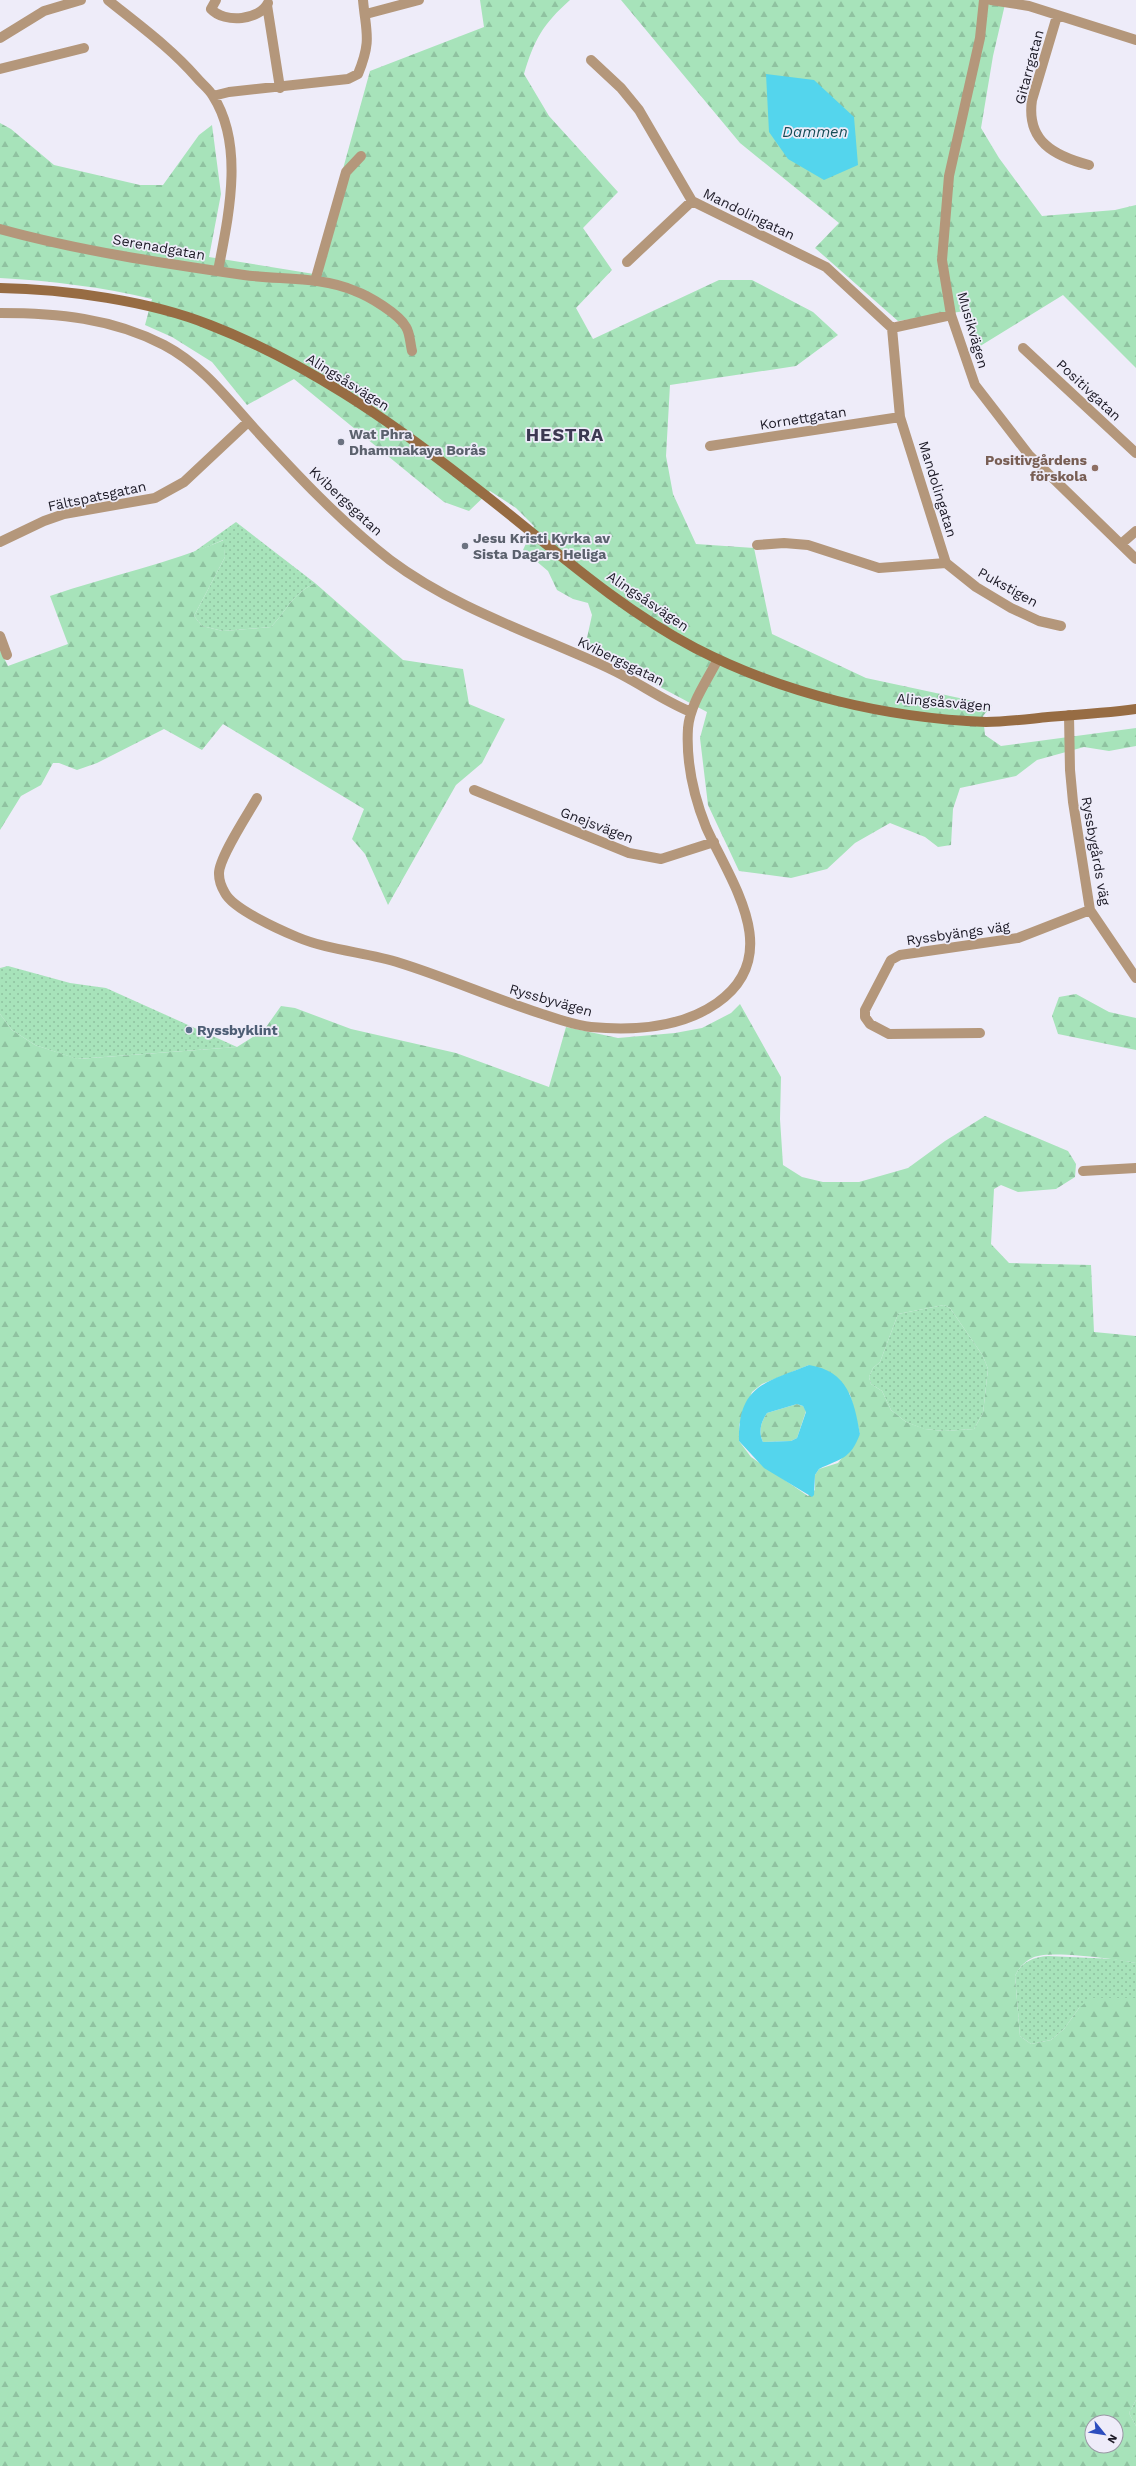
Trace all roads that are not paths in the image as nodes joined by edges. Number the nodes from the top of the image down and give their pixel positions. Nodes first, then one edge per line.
1 (81, 0) edge
2 (108, 0) edge
3 (216, 0) edge
4 (363, 0) edge
5 (419, 0) edge
6 (984, 0) edge
7 (991, 0) edge
8 (269, 3) edge
9 (366, 14) junction
10 (1057, 16) junction
11 (0, 38) edge
12 (1136, 40) edge
13 (84, 48) dead end
14 (592, 60) dead end
15 (0, 69) edge
16 (280, 88) junction
17 (213, 96) junction
18 (360, 156) dead end
19 (1089, 165) dead end
20 (692, 201) junction
21 (0, 229) edge
22 (627, 262) dead end
23 (218, 271) junction
24 (315, 281) junction
25 (0, 288) edge
26 (0, 313) edge
27 (951, 315) junction
28 (892, 328) junction
29 (1023, 348) dead end
30 (412, 350) dead end
31 (900, 416) junction
32 (248, 422) junction
33 (710, 446) dead end
34 (1136, 453) edge
35 (1136, 531) edge
36 (0, 542) edge
37 (1122, 544) junction
38 (757, 545) dead end
39 (1136, 559) edge
40 (946, 563) junction
41 (1061, 626) dead end
42 (0, 636) edge
43 (7, 655) dead end
44 (718, 659) junction
45 (1136, 709) edge
46 (691, 712) junction
47 (1069, 715) junction
48 (474, 790) dead end
49 (257, 798) dead end
50 (714, 842) junction
51 (1090, 910) junction
52 (1136, 978) edge
53 (980, 1033) dead end
54 (1136, 1168) edge
55 (1082, 1171) dead end

1 - 11 street
2 - 17 street
3 - 8 street
4 - 9 street
5 - 9 street
6 - 27 street, Musikvägen
7 - 10 street
8 - 16 street
9 - 16 street
10 - 12 street
10 - 19 street, Gitarrgatan
13 - 15 street
14 - 20 street, Mandolingatan
16 - 17 street
17 - 23 street
18 - 24 street
20 - 22 street
20 - 28 street, Mandolingatan
21 - 23 street, Serenadgatan
23 - 24 street, Serenadgatan
24 - 30 street, Serenadgatan
25 - 44 main road, Alingsåsvägen
26 - 32 street, Kvibergsgatan
27 - 28 street
27 - 37 street, Musikvägen
28 - 31 street, Mandolingatan
29 - 34 street, Positivgatan
31 - 33 street, Kornettgatan
31 - 40 street, Mandolingatan
32 - 36 street, Fältspatsgatan
32 - 46 street, Kvibergsgatan
35 - 37 street
37 - 39 street, Musikvägen
38 - 40 street
40 - 41 street, Pukstigen
42 - 43 street
44 - 46 street, Ryssbyvägen
44 - 47 main road, Alingsåsvägen
45 - 47 main road, Alingsåsvägen
46 - 50 street, Ryssbyvägen
47 - 51 street, Ryssbygårds väg
48 - 50 street, Gnejsvägen
49 - 50 street, Ryssbyvägen
51 - 52 street, Ryssbygårds väg
51 - 53 street, Ryssbyängs väg
54 - 55 street

